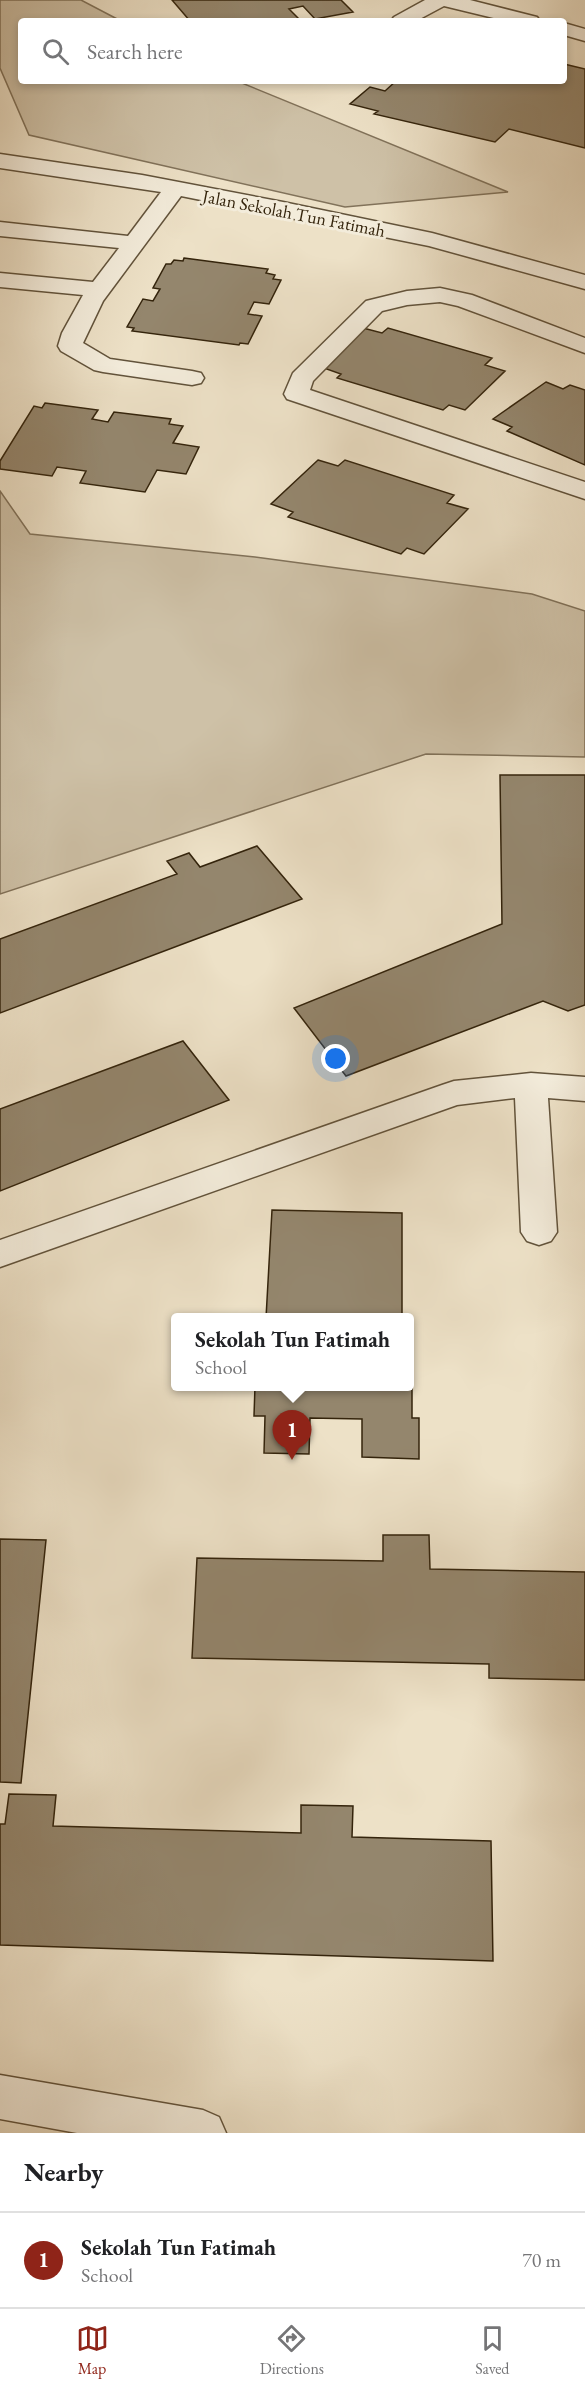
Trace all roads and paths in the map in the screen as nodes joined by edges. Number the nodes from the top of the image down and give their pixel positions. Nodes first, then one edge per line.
1 (440, 0) edge
2 (446, 0) edge
3 (407, 18) edge
4 (518, 18) edge
5 (567, 30) edge
6 (585, 35) edge
7 (0, 161) edge
8 (175, 189) junction
9 (0, 229) edge
10 (134, 243) junction
11 (0, 280) edge
12 (585, 282) edge
13 (100, 290) junction
14 (585, 346) edge
15 (192, 378) dead end
16 (585, 491) edge
17 (531, 1085) junction
18 (585, 1089) edge
19 (539, 1232) dead end
20 (0, 1254) edge
21 (0, 2097) edge
22 (203, 2133) edge

1 - 3 street
2 - 4 street
5 - 6 street
7 - 8 street, Jalan Sekolah Tun Fatimah
8 - 10 street
8 - 12 street, Jalan Sekolah Tun Fatimah
9 - 10 street
10 - 13 street
11 - 13 street
13 - 15 street
14 - 16 street
17 - 18 street
17 - 19 street
17 - 20 street
21 - 22 street

